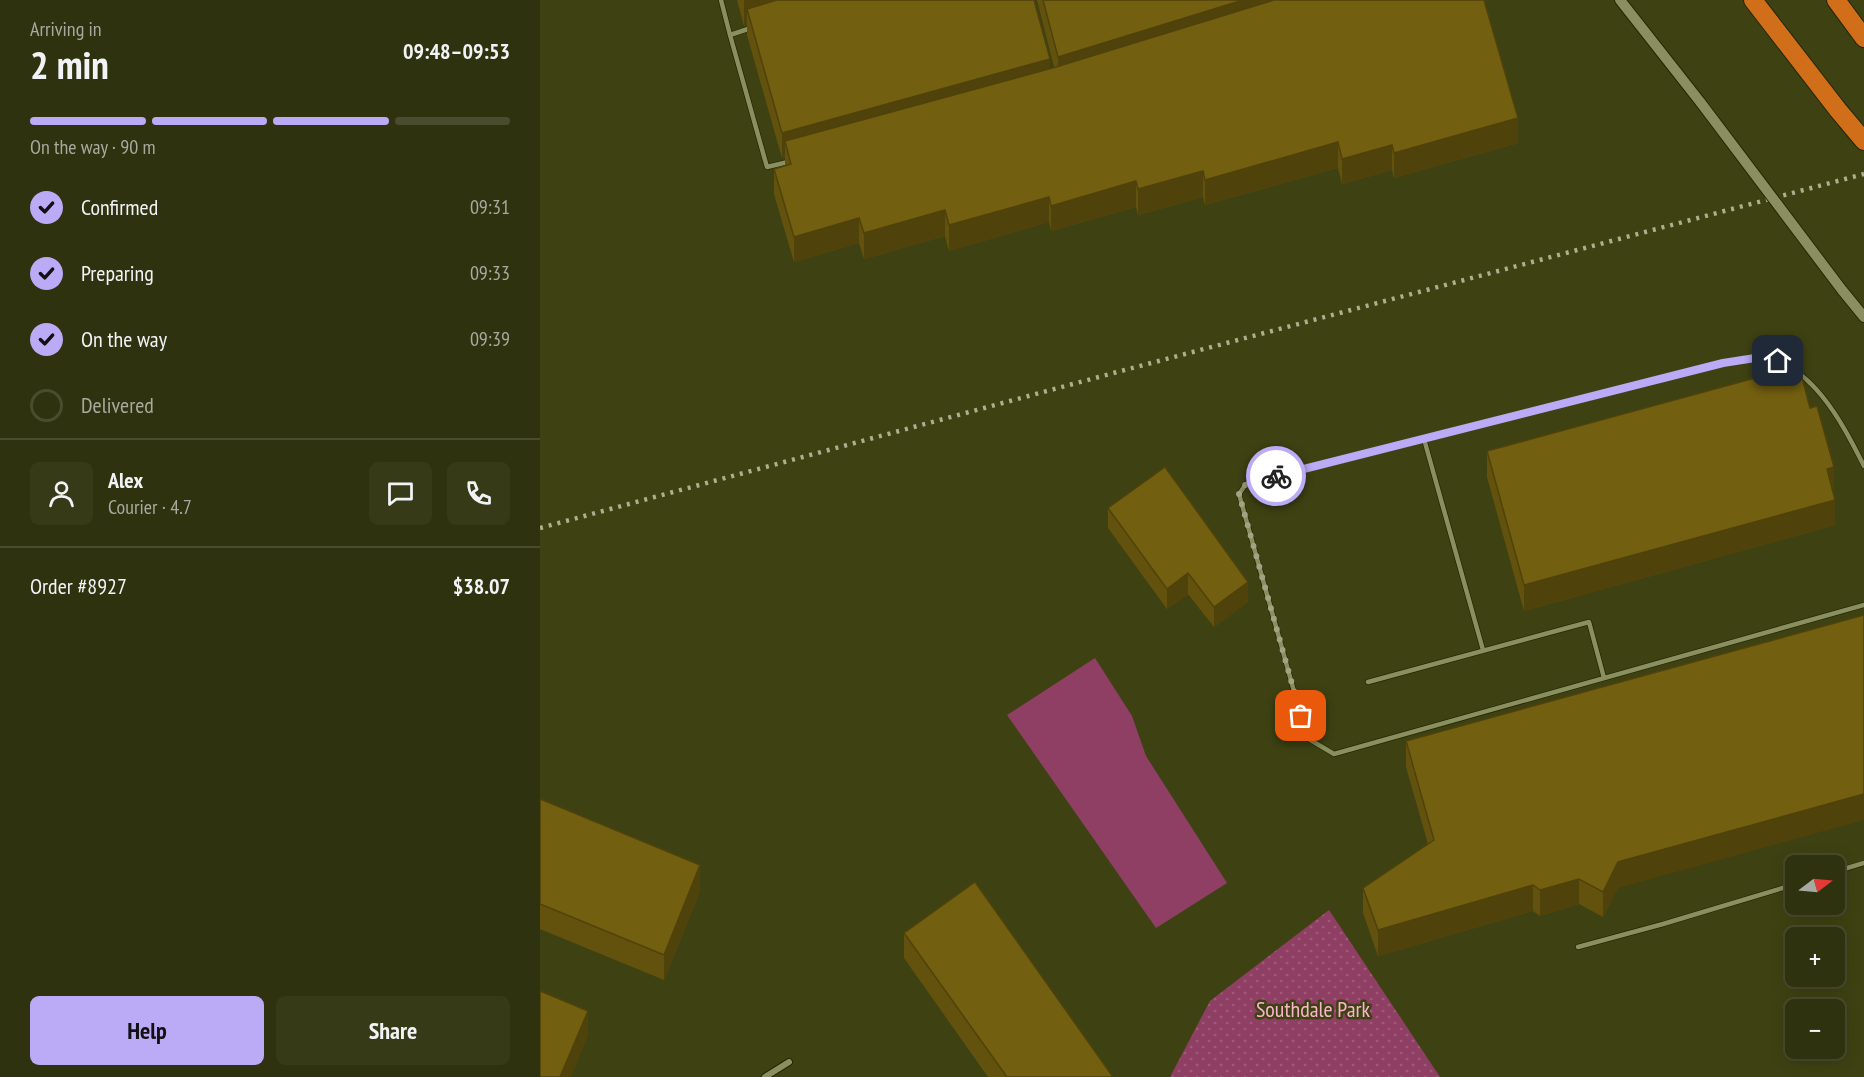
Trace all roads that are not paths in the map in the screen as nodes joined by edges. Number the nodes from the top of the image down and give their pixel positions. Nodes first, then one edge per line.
1 (721, 0) edge
2 (1620, 0) edge
3 (1753, 0) edge
4 (1836, 0) edge
5 (762, 25) edge
6 (730, 34) junction
7 (1864, 38) edge
8 (1864, 141) edge
9 (790, 161) edge
10 (1864, 317) edge
11 (1424, 439) junction
12 (1864, 466) edge
13 (1864, 604) edge
14 (1483, 650) junction
15 (1604, 678) junction
16 (1368, 682) dead end
17 (1864, 863) edge
18 (1845, 869) edge
19 (1785, 887) edge
20 (1578, 947) dead end
21 (789, 1062) dead end
22 (765, 1077) edge

1 - 6 lane
2 - 10 street, bridge
3 - 8 highway
4 - 7 highway
5 - 6 lane
6 - 9 lane
11 - 12 lane
11 - 14 lane
11 - 15 lane
13 - 15 lane
14 - 15 lane
14 - 16 lane
17 - 18 lane
19 - 20 lane
21 - 22 street

